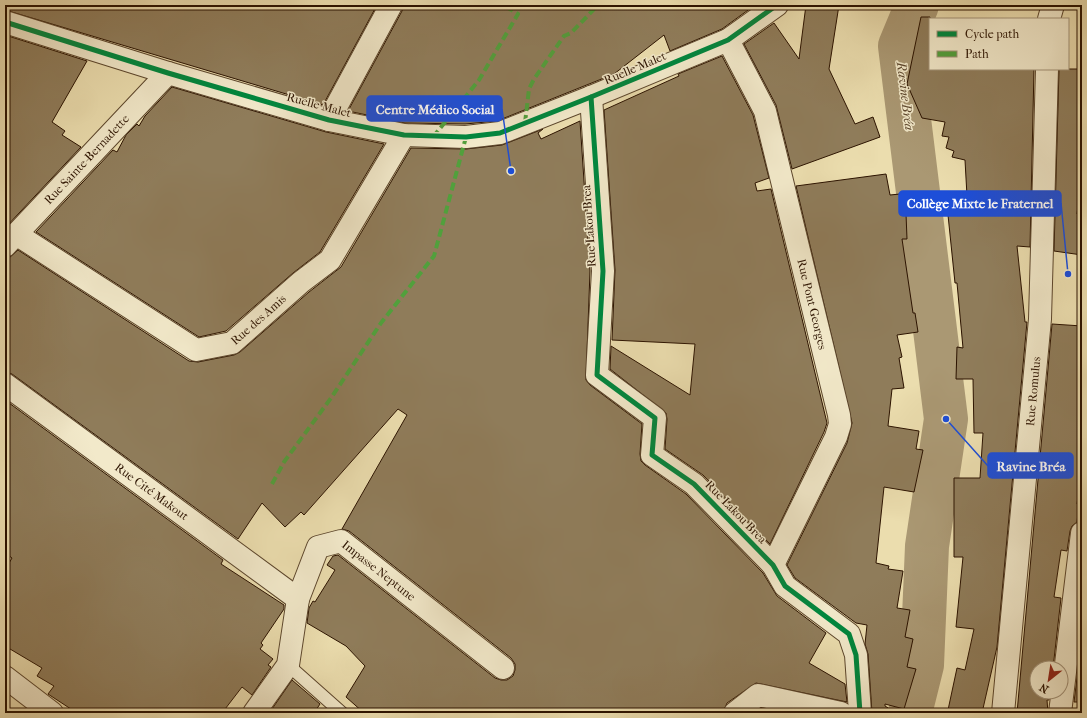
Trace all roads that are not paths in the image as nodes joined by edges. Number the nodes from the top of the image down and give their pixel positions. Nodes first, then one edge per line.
1 (391, 5) edge
2 (777, 5) edge
3 (1053, 5) edge
4 (1049, 18) edge
5 (5, 22) edge
6 (728, 40) junction
7 (1046, 70) edge
8 (168, 73) junction
9 (591, 97) junction
10 (329, 120) junction
11 (404, 135) junction
12 (10, 240) edge
13 (5, 384) edge
14 (1082, 533) edge
15 (773, 565) junction
16 (298, 599) junction
17 (288, 665) junction
18 (503, 668) dead end
19 (5, 677) edge
20 (52, 713) edge
21 (254, 713) edge
22 (342, 713) edge
23 (735, 713) edge
24 (841, 713) edge
25 (860, 713) edge
26 (1003, 713) edge
27 (1060, 713) edge

1 - 10 street
2 - 6 street, Ruelle Malet
3 - 4 street
5 - 8 street, Ruelle Malet
6 - 9 street, Ruelle Malet
6 - 15 street, Rue Pont Georges
7 - 26 street, Rue Romulus
8 - 10 street, Ruelle Malet
8 - 12 street, Rue Sainte-Bernadette
9 - 11 street, Ruelle Malet
9 - 15 street, Rue Lakou Brea
10 - 11 street, Ruelle Malet
11 - 12 street, Rue des Amis
13 - 16 street, Rue Cité Makout
14 - 27 street
15 - 25 street, Rue Lakou Brea
16 - 17 street, Impasse Neptune
16 - 18 street, Impasse Neptune
17 - 21 street, Impasse Neptune
17 - 22 lane
19 - 20 street
23 - 24 street

